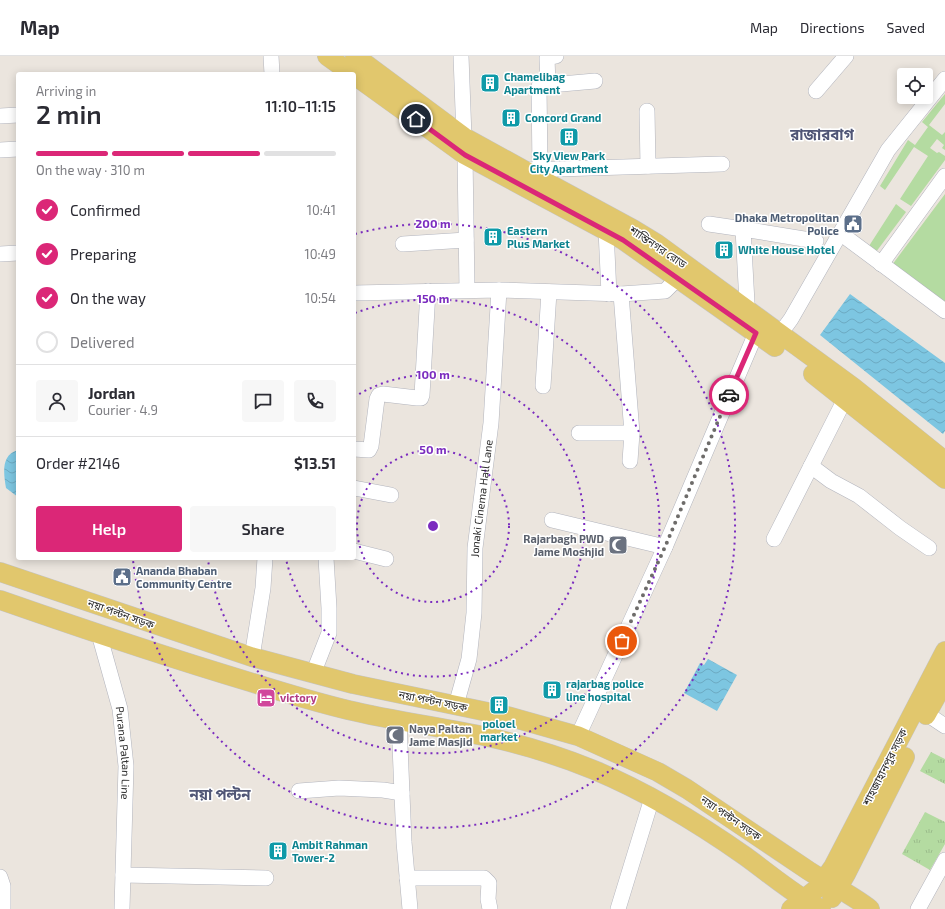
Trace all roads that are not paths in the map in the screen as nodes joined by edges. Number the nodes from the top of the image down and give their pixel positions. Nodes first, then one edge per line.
1 (271, 56) edge
2 (327, 56) edge
3 (355, 56) edge
4 (461, 56) edge
5 (556, 56) edge
6 (846, 56) edge
7 (272, 72) edge
8 (349, 72) edge
9 (356, 77) edge
10 (945, 78) edge
11 (595, 81) dead end
12 (548, 85) junction
13 (816, 91) dead end
14 (647, 111) dead end
15 (16, 115) edge
16 (0, 116) edge
17 (465, 146) junction
18 (16, 149) edge
19 (0, 150) edge
20 (722, 164) dead end
21 (648, 166) junction
22 (532, 170) junction
23 (945, 176) edge
24 (709, 224) dead end
25 (743, 229) junction
26 (606, 230) junction
27 (840, 233) junction
28 (466, 240) junction
29 (816, 241) dead end
30 (403, 244) dead end
31 (16, 253) edge
32 (0, 254) edge
33 (881, 264) junction
34 (678, 278) junction
35 (428, 290) junction
36 (467, 290) junction
37 (499, 290) junction
38 (549, 292) junction
39 (356, 293) edge
40 (615, 294) junction
41 (743, 308) junction
42 (945, 311) edge
43 (756, 333) junction
44 (776, 340) junction
45 (543, 386) dead end
46 (849, 393) junction
47 (579, 433) dead end
48 (632, 433) junction
49 (356, 449) edge
50 (630, 461) dead end
51 (945, 461) edge
52 (811, 466) junction
53 (945, 479) edge
54 (356, 488) edge
55 (392, 495) dead end
56 (552, 520) dead end
57 (774, 540) dead end
58 (665, 547) junction
59 (929, 548) dead end
60 (356, 551) edge
61 (386, 558) dead end
62 (265, 560) edge
63 (326, 560) edge
64 (0, 572) edge
65 (0, 600) edge
66 (99, 634) junction
67 (945, 651) edge
68 (252, 657) junction
69 (313, 674) junction
70 (945, 681) edge
71 (456, 705) junction
72 (927, 714) junction
73 (400, 721) junction
74 (945, 726) edge
75 (578, 736) junction
76 (299, 791) dead end
77 (402, 793) junction
78 (652, 798) junction
79 (945, 860) edge
80 (123, 875) junction
81 (0, 877) edge
82 (266, 878) dead end
83 (407, 878) junction
84 (832, 880) junction
85 (796, 903) edge
86 (3, 909) edge
87 (122, 909) edge
88 (410, 909) edge
89 (490, 909) edge
90 (618, 909) edge
91 (822, 909) edge
92 (831, 909) edge
93 (870, 909) edge
94 (918, 909) edge

1 - 7 street
2 - 8 main road, শান্তিনগর রোড
3 - 17 main road, শান্তিনগর রোড
4 - 17 street
5 - 12 street
6 - 13 street
9 - 17 main road, শান্তিনগর রোড
10 - 27 street
11 - 12 street
12 - 22 street
14 - 21 street
15 - 16 street
17 - 22 main road, শান্তিনগর রোড
17 - 26 main road, শান্তিনগর রোড
17 - 28 street
18 - 19 street
20 - 21 street
21 - 22 street
22 - 41 main road, শান্তিনগর রোড
23 - 33 street
24 - 25 street
25 - 29 street
25 - 41 street
26 - 34 main road, শান্তিনগর রোড
26 - 40 street
27 - 33 street
27 - 44 street
28 - 30 street
28 - 36 street
31 - 32 street
33 - 42 street
34 - 40 street
34 - 43 main road, শান্তিনগর রোড
35 - 36 street
35 - 39 street
35 - 49 street
36 - 37 street
37 - 38 street
37 - 71 street, Jonaki Cinema Hall Lane
38 - 40 street
38 - 45 street
40 - 48 street
41 - 44 main road, শান্তিনগর রোড
43 - 44 main road, শান্তিনগর রোড
43 - 58 street
44 - 46 main road, শান্তিনগর রোড
46 - 51 main road, শান্তিনগর রোড
46 - 52 street
46 - 53 main road, শান্তিনগর রোড
47 - 48 street
48 - 50 street
52 - 57 street
52 - 59 street
54 - 55 street
56 - 58 street
58 - 75 street
60 - 61 street
62 - 68 street
63 - 69 street
64 - 68 main road, নয়া পল্টন সড়ক
65 - 66 main road
66 - 73 main road
66 - 80 street, Purana Paltan Line
67 - 84 main road, শাহজাহানপুর সড়ক
68 - 69 main road, নয়া পল্টন সড়ক
69 - 71 main road, নয়া পল্টন সড়ক
70 - 72 main road, শাহজাহানপুর সড়ক
71 - 75 main road, নয়া পল্টন সড়ক
72 - 74 street
72 - 84 main road, শাহজাহানপুর সড়ক
73 - 77 street
73 - 78 main road
75 - 84 main road, নয়া পল্টন সড়ক
76 - 77 street
77 - 83 street
78 - 85 main road
78 - 90 street
79 - 94 street
80 - 82 street
80 - 87 street, Purana Paltan Line
81 - 86 street
83 - 88 street
83 - 89 street
84 - 85 main road
84 - 91 main road
84 - 92 main road
84 - 93 main road, নয়া পল্টন সড়ক
85 - 91 main road

